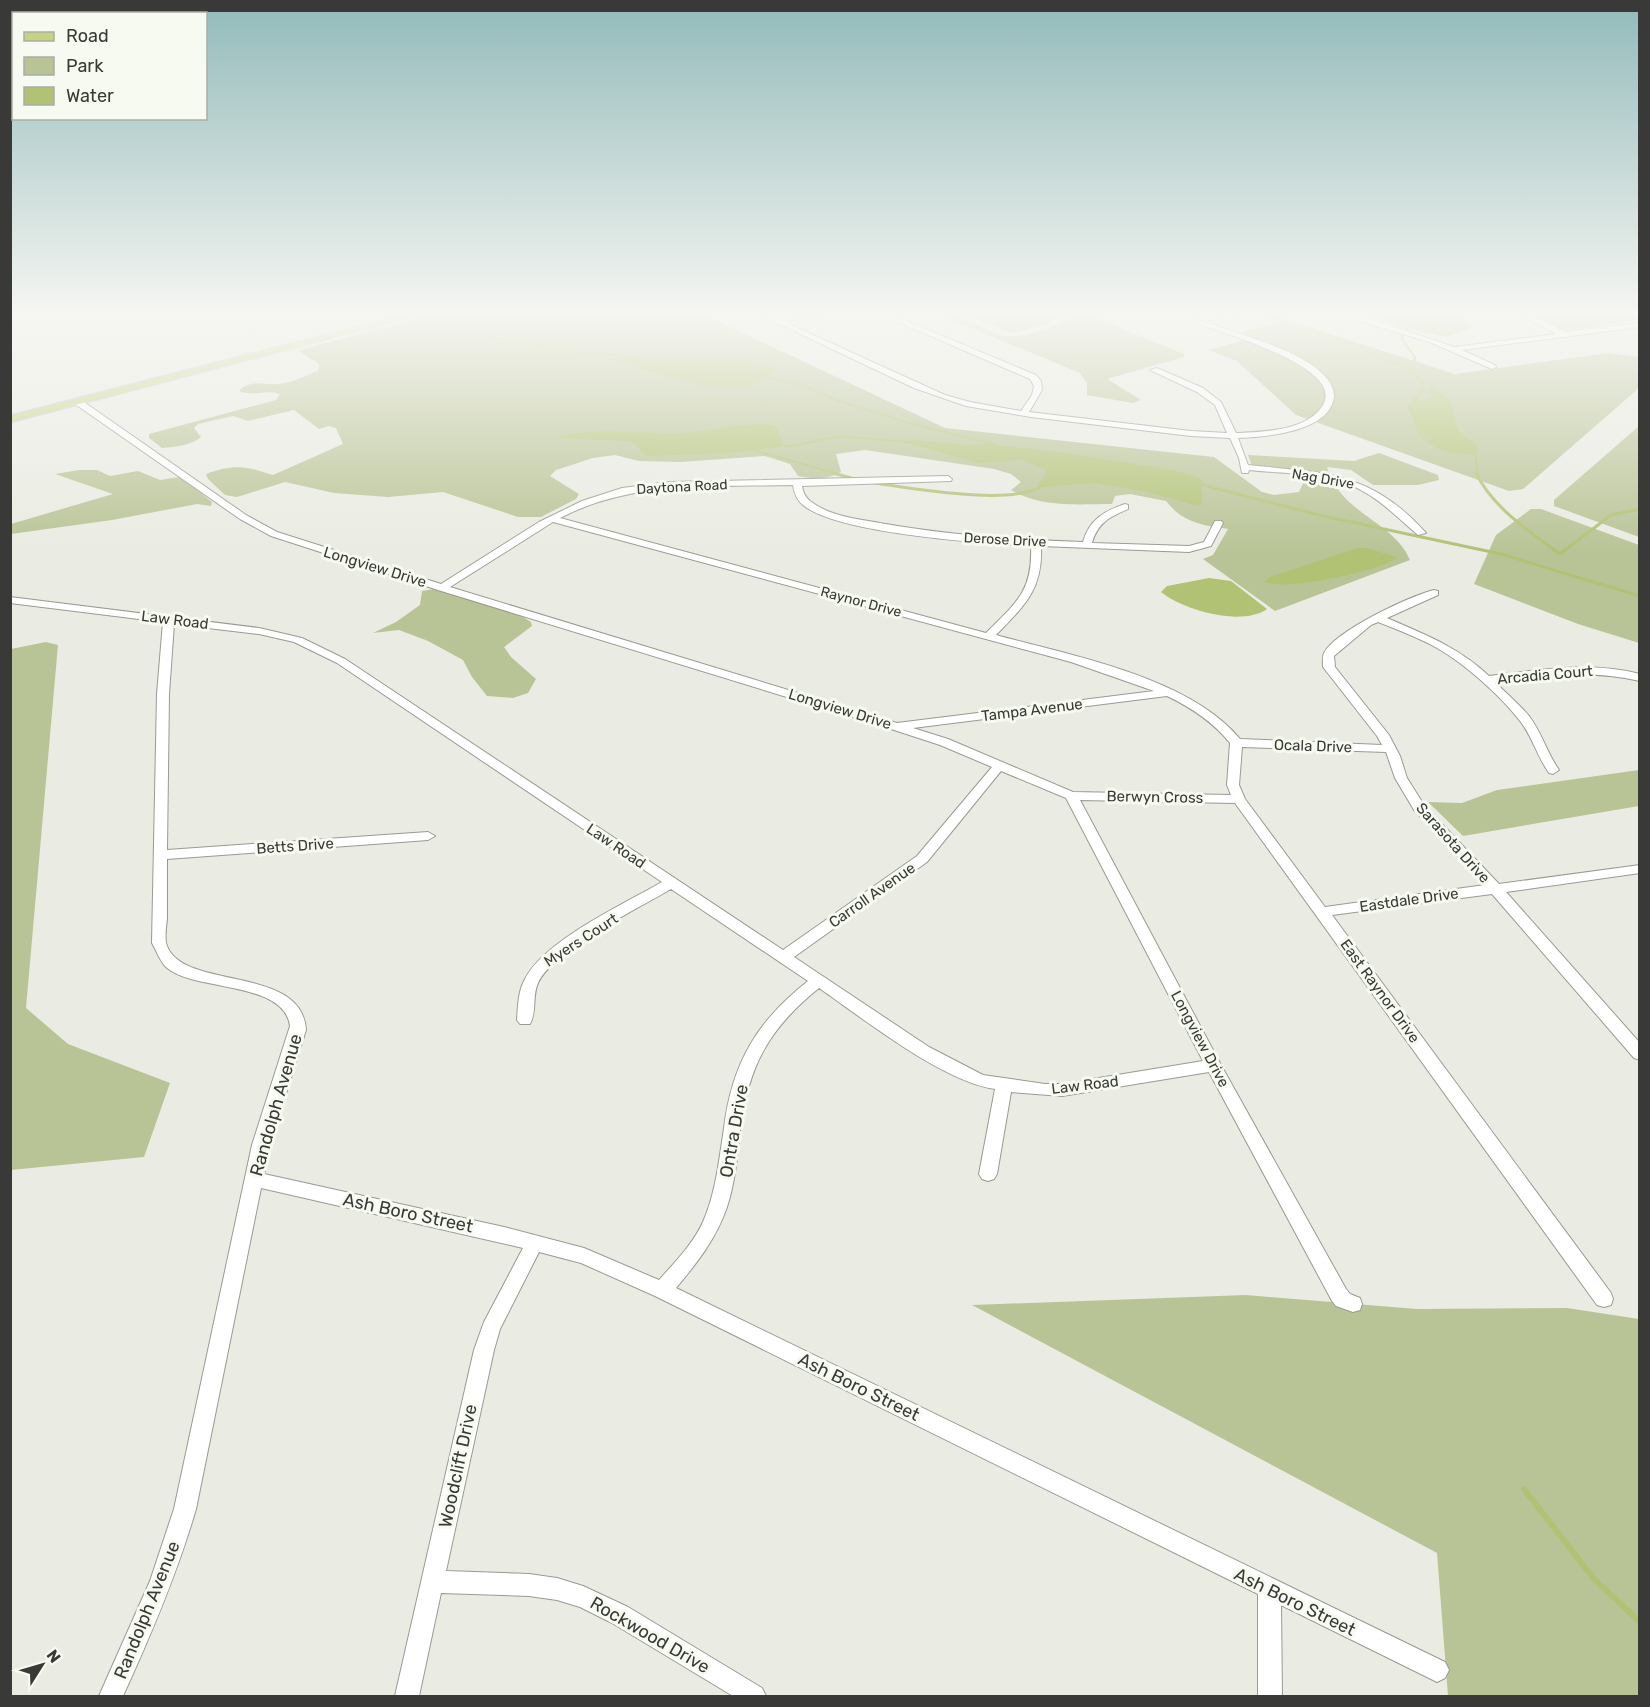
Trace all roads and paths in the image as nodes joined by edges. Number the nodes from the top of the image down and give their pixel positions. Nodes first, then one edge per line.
1 (97, 392) edge
2 (116, 392) edge
3 (930, 392) edge
4 (1038, 392) edge
5 (1202, 392) edge
6 (1331, 392) edge
7 (78, 402) junction
8 (1024, 412) junction
9 (10, 414) edge
10 (10, 419) edge
11 (1233, 435) junction
12 (948, 479) dead end
13 (797, 482) junction
14 (1125, 507) dead end
15 (553, 519) junction
16 (1218, 523) dead end
17 (1421, 533) dead end
18 (1036, 542) junction
19 (1087, 544) junction
20 (442, 588) junction
21 (1434, 593) dead end
22 (10, 600) edge
23 (1378, 618) junction
24 (169, 619) junction
25 (988, 636) junction
26 (1640, 678) edge
27 (1486, 680) junction
28 (1168, 692) junction
29 (895, 726) junction
30 (1236, 742) junction
31 (1391, 749) junction
32 (998, 767) junction
33 (1553, 770) dead end
34 (1071, 796) junction
35 (1239, 799) junction
36 (428, 836) dead end
37 (161, 855) junction
38 (1640, 869) edge
39 (671, 883) junction
40 (1495, 888) junction
41 (1322, 912) junction
42 (782, 958) junction
43 (818, 981) junction
44 (525, 1020) dead end
45 (1640, 1054) edge
46 (1213, 1065) junction
47 (1004, 1086) junction
48 (988, 1174) dead end
49 (254, 1179) junction
50 (534, 1244) junction
51 (662, 1290) junction
52 (1604, 1299) dead end
53 (1353, 1304) dead end
54 (433, 1582) junction
55 (1269, 1589) junction
56 (1437, 1670) dead end
57 (111, 1696) edge
58 (407, 1696) edge
59 (754, 1696) edge
60 (1270, 1696) edge

1 - 9 main road
2 - 7 main road
3 - 8 street
4 - 8 street
5 - 11 street
6 - 11 street
7 - 10 main road
7 - 20 street, Longview Drive
8 - 11 street
11 - 17 street, Nag Drive
12 - 13 street, Daytona Road
13 - 15 street, Daytona Road
13 - 18 street, Derose Drive
14 - 19 street
15 - 20 street, Daytona Road
15 - 25 street, Raynor Drive
16 - 19 street, Derose Drive
18 - 19 street, Derose Drive
18 - 25 street
20 - 29 street, Longview Drive
21 - 23 street, Sarasota Drive
22 - 24 street, Law Road
23 - 27 street
23 - 31 street, Sarasota Drive
24 - 37 street, Randolph Avenue
24 - 39 street, Law Road
25 - 28 street, Raynor Drive
26 - 27 street, Arcadia Court
27 - 33 street
28 - 29 street, Tampa Avenue
28 - 30 street
29 - 32 street, Longview Drive
30 - 31 street, Ocala Drive
30 - 35 street, East Raynor Drive
31 - 40 street, Sarasota Drive
32 - 34 street, Longview Drive
32 - 42 street, Carroll Avenue
34 - 35 street, Berwyn Cross
34 - 46 street, Longview Drive
35 - 41 street, East Raynor Drive
36 - 37 street, Betts Drive
37 - 49 street, Randolph Avenue
38 - 40 street, Eastdale Drive
39 - 42 street, Law Road
39 - 44 street, Myers Court
40 - 41 street, Eastdale Drive
40 - 45 street, Sarasota Drive
41 - 52 street, East Raynor Drive
42 - 43 street, Law Road
43 - 47 street, Law Road
43 - 51 street, Ontra Drive
46 - 47 street, Law Road
46 - 53 street, Longview Drive
47 - 48 street
49 - 50 street, Ash Boro Street
49 - 57 street, Randolph Avenue
50 - 51 street, Ash Boro Street
50 - 54 street, Woodclift Drive
51 - 55 street, Ash Boro Street
54 - 58 street, Woodclift Drive
54 - 59 street, Rockwood Drive
55 - 56 street, Ash Boro Street
55 - 60 street

